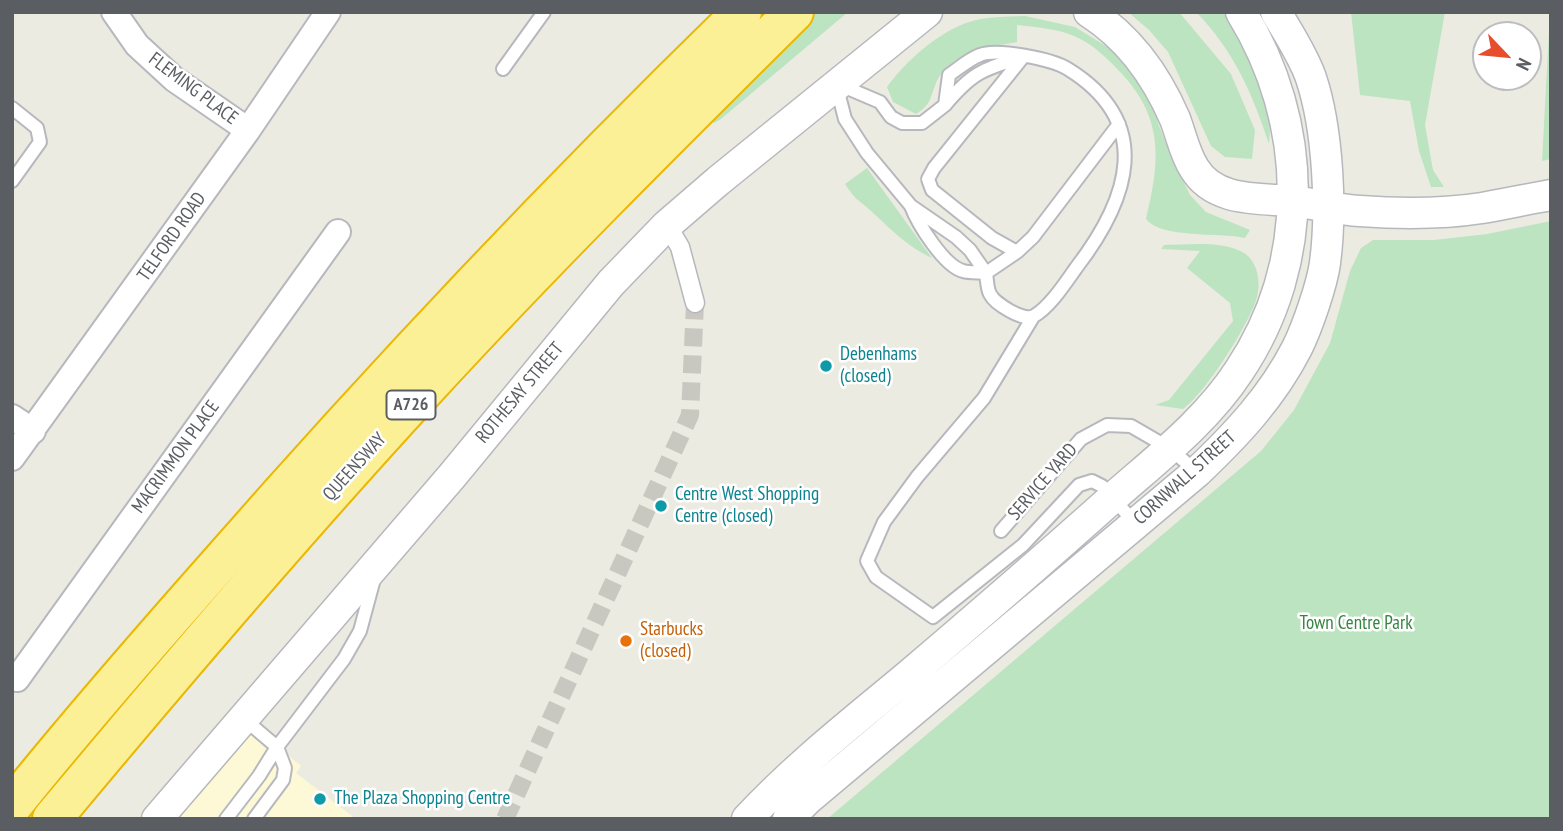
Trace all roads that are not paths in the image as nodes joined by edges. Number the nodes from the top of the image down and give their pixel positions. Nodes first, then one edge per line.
1 (114, 12) edge
2 (328, 12) edge
3 (544, 12) edge
4 (742, 12) edge
5 (794, 12) edge
6 (927, 12) edge
7 (1089, 12) edge
8 (1241, 12) edge
9 (1276, 12) edge
10 (1023, 57) junction
11 (503, 69) dead end
12 (836, 84) junction
13 (12, 108) edge
14 (1119, 124) junction
15 (248, 130) junction
16 (12, 181) edge
17 (1551, 195) edge
18 (1293, 201) junction
19 (911, 206) junction
20 (1328, 207) junction
21 (667, 225) junction
22 (338, 232) dead end
23 (1017, 252) junction
24 (986, 273) junction
25 (695, 303) tunnel mouth
26 (1033, 317) junction
27 (12, 417) edge
28 (33, 431) junction
29 (1169, 448) junction
30 (12, 458) edge
31 (1197, 472) junction
32 (1102, 489) junction
33 (1135, 524) junction
34 (1001, 531) dead end
35 (379, 558) junction
36 (12, 678) edge
37 (243, 718) junction
38 (277, 747) junction
39 (12, 806) edge
40 (51, 819) edge
41 (157, 819) edge
42 (226, 819) edge
43 (254, 819) edge
44 (747, 819) edge
45 (788, 819) edge

1 - 15 street, FLEMING PLACE
2 - 15 street, TELFORD ROAD
3 - 11 lane
4 - 39 highway, QUEENSWAY / A726
5 - 40 highway, QUEENSWAY / A726
6 - 12 street, ROTHESAY STREET
7 - 18 street
8 - 18 street, CORNWALL STREET
9 - 20 street, CORNWALL STREET
10 - 12 lane
10 - 14 lane
10 - 23 lane
12 - 19 lane
12 - 21 street, ROTHESAY STREET
13 - 16 lane
14 - 23 lane
14 - 26 lane
15 - 28 street, TELFORD ROAD
17 - 20 street
18 - 20 street
18 - 29 street, CORNWALL STREET
19 - 24 lane
19 - 24 lane
20 - 31 street, CORNWALL STREET
21 - 25 street
21 - 35 street, ROTHESAY STREET
22 - 36 street, MACRIMMON PLACE
23 - 24 lane
24 - 26 lane
26 - 32 lane
27 - 28 street
28 - 30 street, TELFORD ROAD
29 - 31 lane, SERVICE YARD
29 - 32 street, CORNWALL STREET
29 - 34 lane, SERVICE YARD
31 - 33 street, CORNWALL STREET
32 - 33 lane
32 - 44 street, CORNWALL STREET
33 - 45 street, CORNWALL STREET
35 - 37 street, ROTHESAY STREET
35 - 38 lane
37 - 38 lane
37 - 41 street, ROTHESAY STREET
38 - 42 lane
38 - 43 lane

